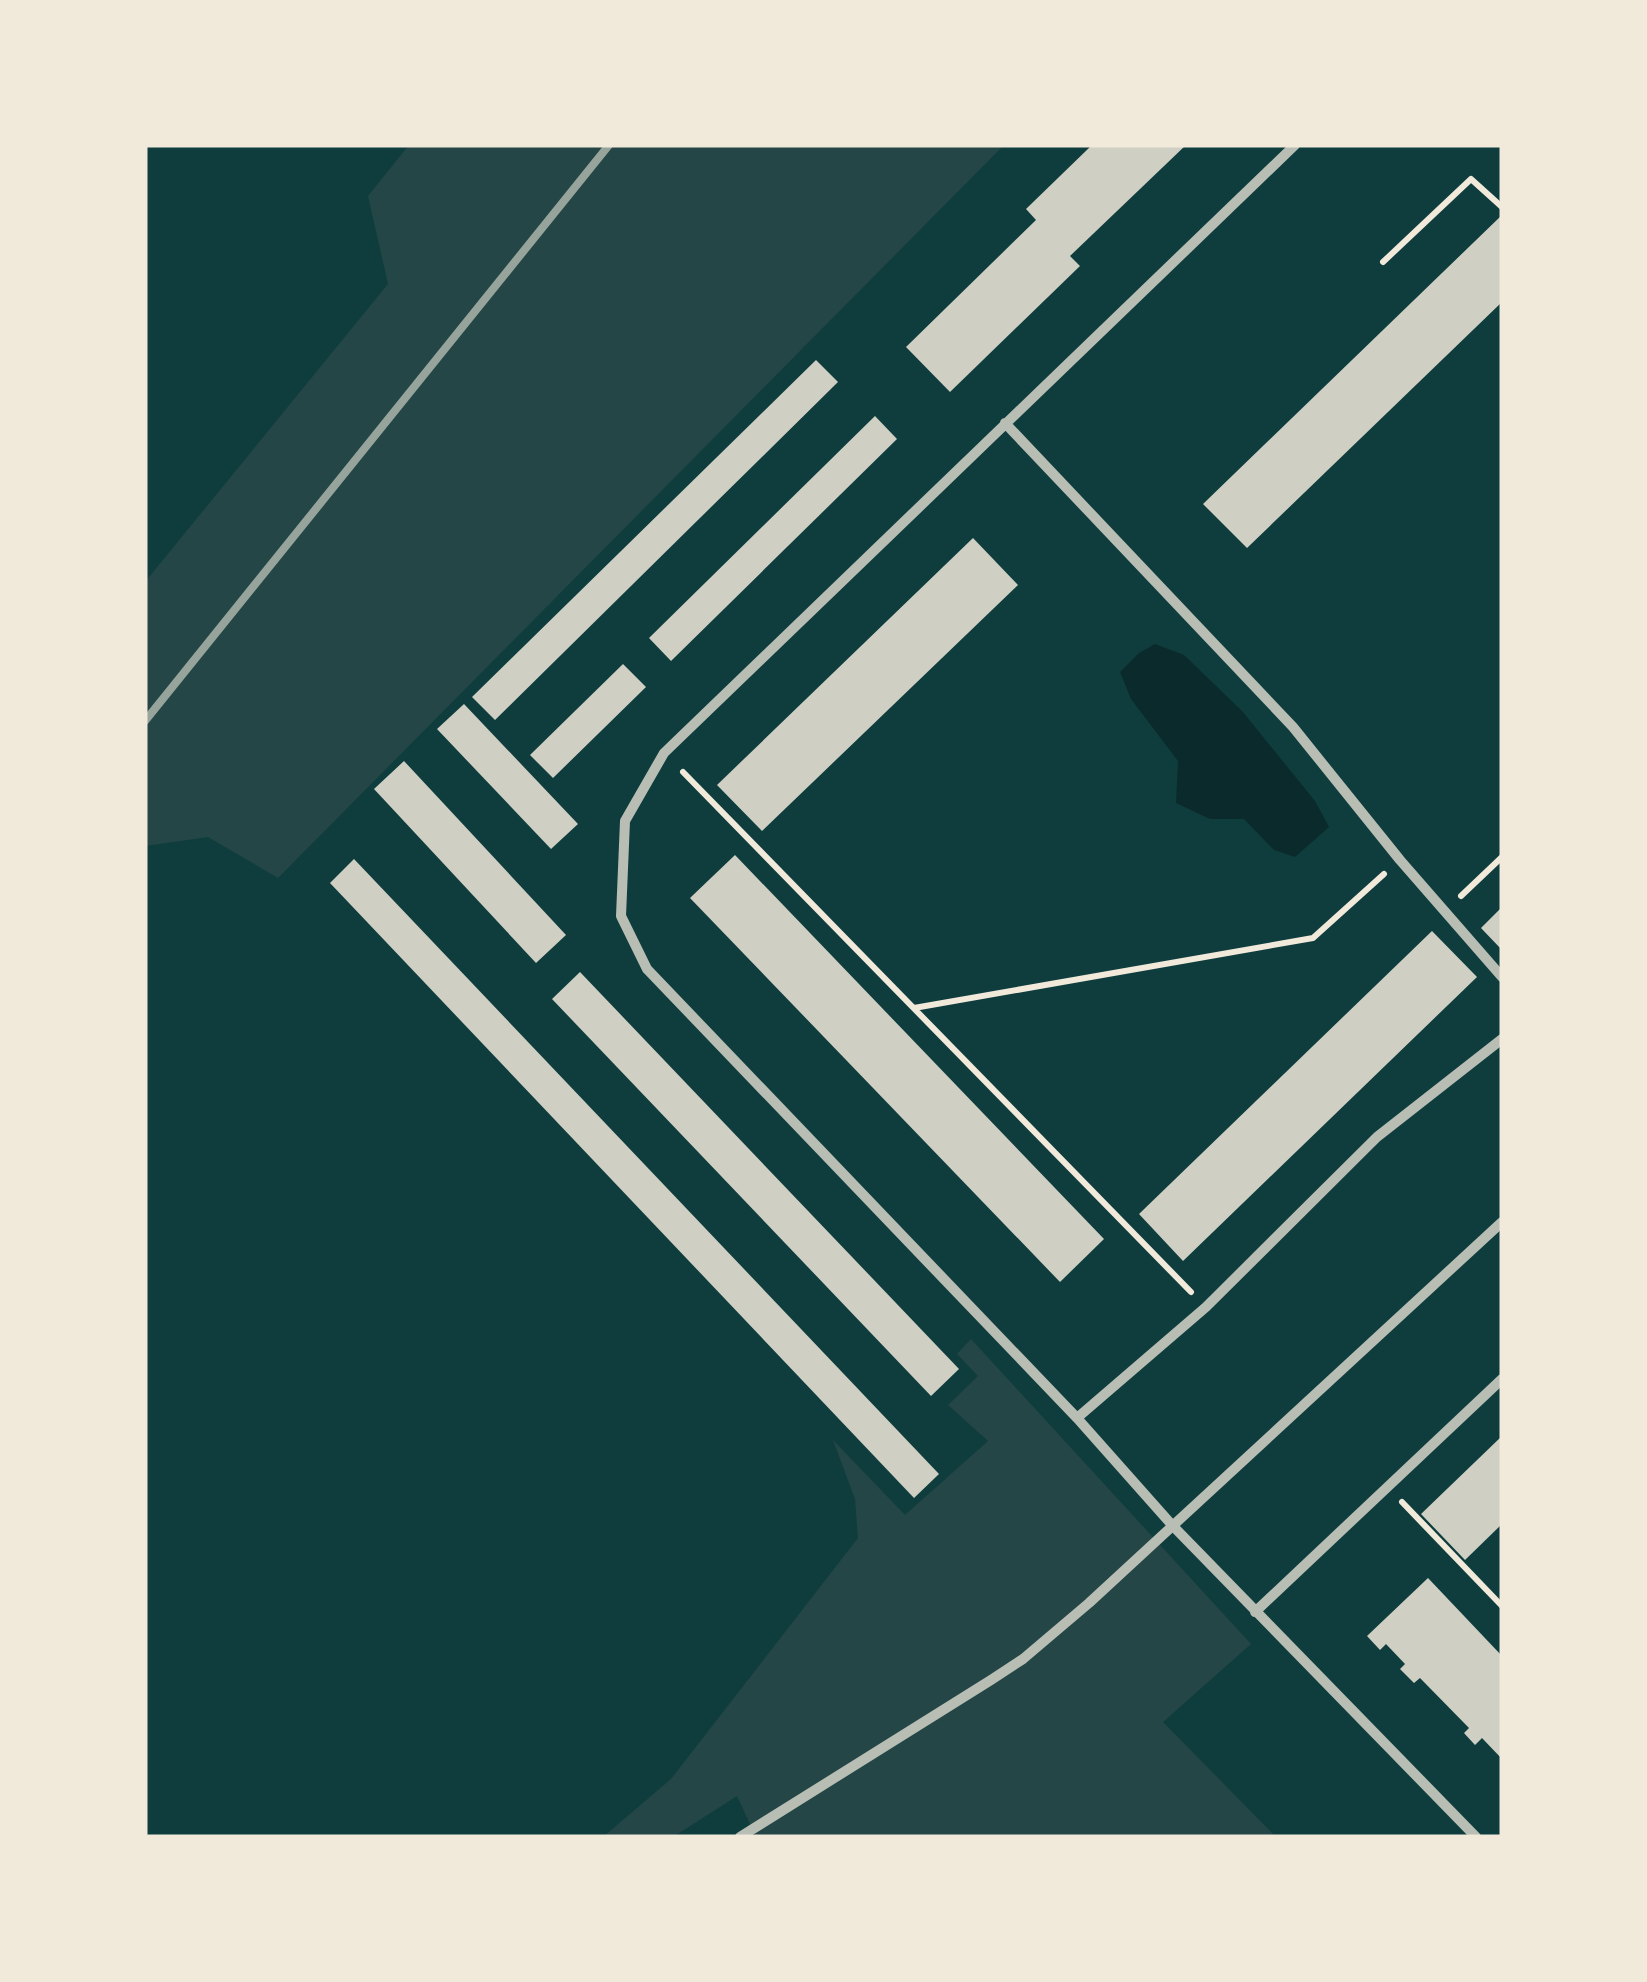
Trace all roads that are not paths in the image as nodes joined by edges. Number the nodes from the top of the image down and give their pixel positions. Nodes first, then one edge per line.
1 (1295, 145) edge
2 (1005, 423) junction
3 (1502, 976) edge
4 (1502, 1038) edge
5 (1502, 1222) edge
6 (1502, 1379) edge
7 (1077, 1418) junction
8 (1172, 1526) junction
9 (1256, 1612) junction
10 (740, 1837) edge
11 (1476, 1837) edge

1 - 2 street
2 - 3 street
2 - 7 street
4 - 7 street
5 - 8 street
6 - 9 street
7 - 8 street
8 - 9 street
8 - 10 street
9 - 11 street

